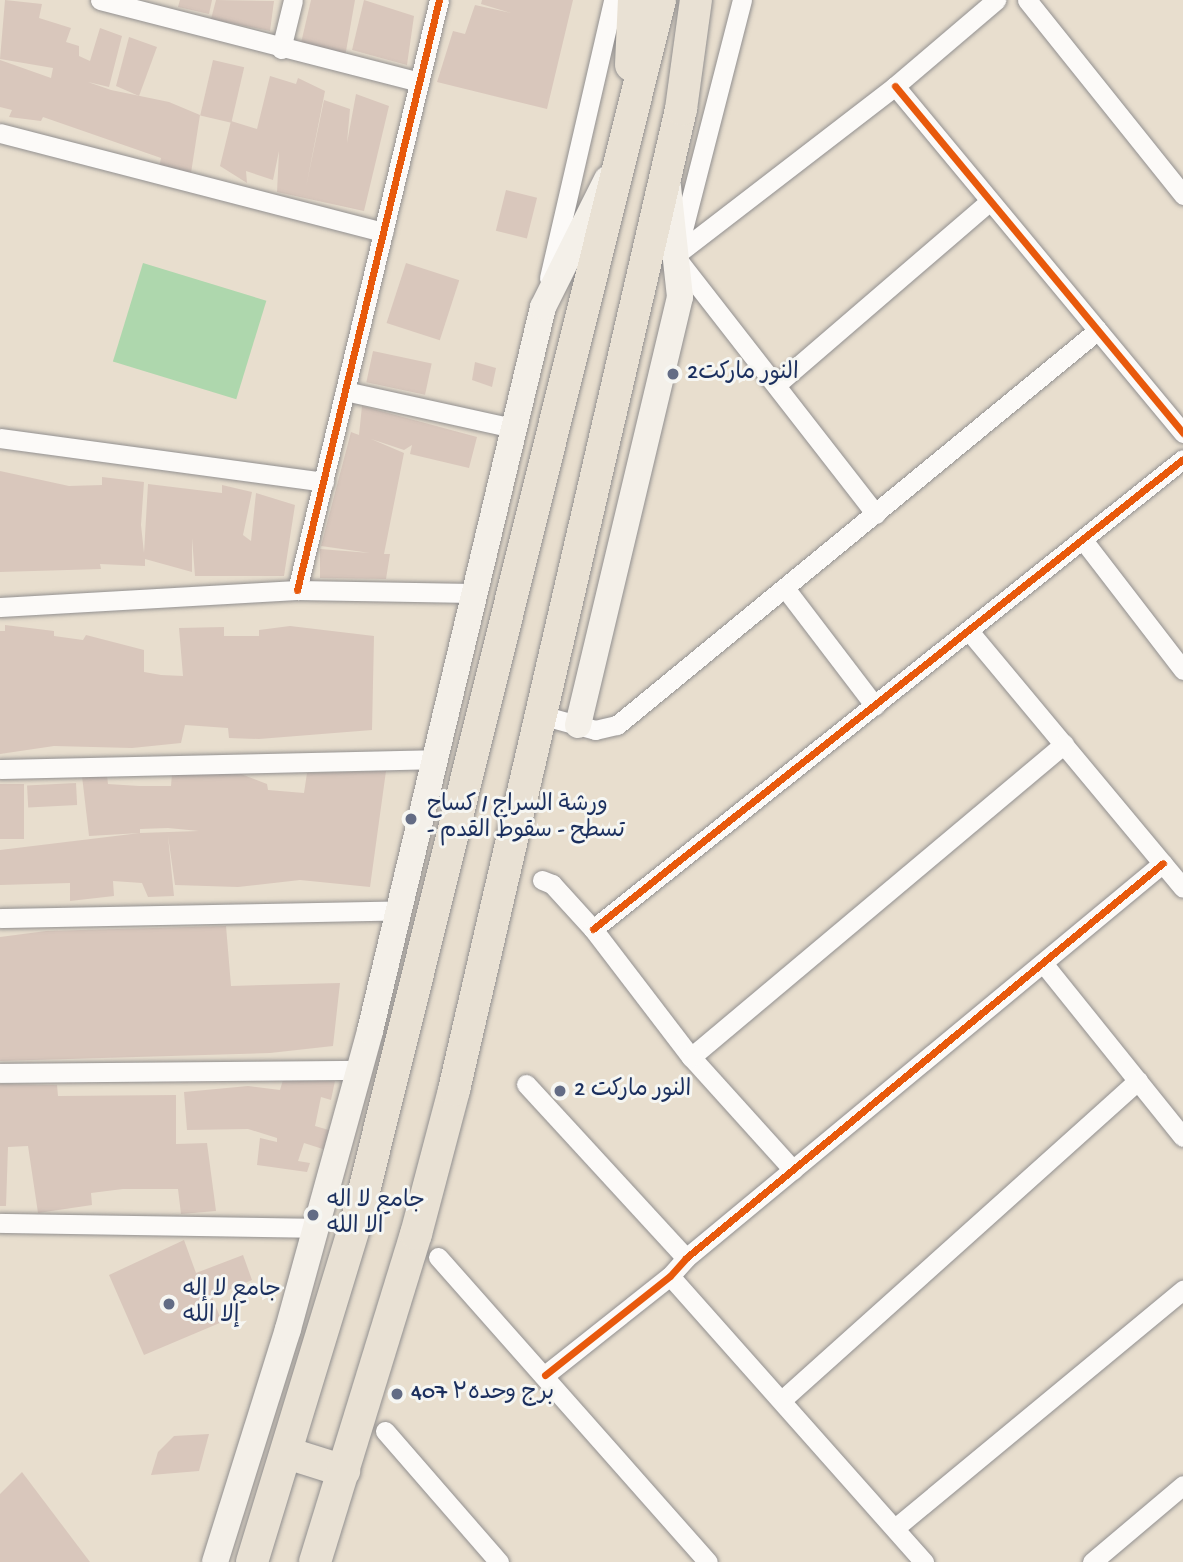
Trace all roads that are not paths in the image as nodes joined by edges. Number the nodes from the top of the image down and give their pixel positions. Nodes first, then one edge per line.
1 (100, 0) edge
2 (293, 0) edge
3 (439, 0) edge
4 (613, 0) edge
5 (634, 0) edge
6 (660, 0) edge
7 (696, 0) edge
8 (718, 0) edge
9 (743, 0) edge
10 (996, 0) edge
11 (1027, 0) edge
12 (145, 7) edge
13 (281, 49) junction
14 (419, 82) junction
15 (895, 86) junction
16 (634, 97) junction
17 (681, 109) junction
18 (625, 131) junction
19 (0, 133) edge
20 (673, 142) junction
21 (1183, 195) edge
22 (990, 201) junction
23 (383, 232) junction
24 (678, 257) junction
25 (543, 307) junction
26 (1098, 330) junction
27 (776, 385) junction
28 (345, 391) junction
29 (513, 428) junction
30 (1183, 433) edge
31 (0, 438) edge
32 (1183, 459) edge
33 (324, 482) junction
34 (876, 514) junction
35 (1083, 540) junction
36 (785, 588) junction
37 (298, 590) junction
38 (473, 593) junction
39 (0, 607) edge
40 (969, 631) junction
41 (1183, 670) edge
42 (875, 706) junction
43 (541, 715) junction
44 (578, 725) junction
45 (1064, 744) junction
46 (434, 759) junction
47 (0, 769) edge
48 (1163, 863) junction
49 (542, 880) dead end
50 (1183, 888) edge
51 (399, 910) junction
52 (0, 918) edge
53 (593, 929) junction
54 (1043, 963) junction
55 (691, 1057) junction
56 (359, 1070) junction
57 (0, 1073) edge
58 (1138, 1082) junction
59 (526, 1084) dead end
60 (1183, 1137) edge
61 (793, 1170) junction
62 (0, 1223) edge
63 (316, 1228) junction
64 (438, 1257) dead end
65 (686, 1258) junction
66 (670, 1276) junction
67 (1183, 1290) edge
68 (545, 1375) junction
69 (783, 1399) junction
70 (385, 1431) dead end
71 (287, 1453) junction
72 (344, 1471) junction
73 (1183, 1485) edge
74 (895, 1528) junction
75 (215, 1562) edge
76 (251, 1562) edge
77 (315, 1562) edge
78 (499, 1562) edge
79 (708, 1562) edge
80 (924, 1562) edge
81 (1092, 1562) edge

1 - 12 street
2 - 13 street
3 - 14 street
4 - 25 street
5 - 16 highway
6 - 16 highway
7 - 17 highway
8 - 17 highway
9 - 24 street
10 - 15 street
11 - 21 street
12 - 13 street
13 - 14 street
14 - 23 street
15 - 22 street
15 - 24 street
16 - 18 highway
17 - 20 highway
18 - 25 main road
18 - 71 highway
19 - 23 street
20 - 24 main road
20 - 43 highway
22 - 26 street
22 - 27 street
23 - 28 street
24 - 27 street
24 - 44 main road
25 - 29 main road
26 - 30 street
26 - 34 street
27 - 34 street
28 - 29 street
28 - 33 street
29 - 38 main road
31 - 33 street
32 - 35 street
33 - 37 street
34 - 36 street
35 - 40 street
35 - 41 street
36 - 42 street
36 - 44 street
37 - 38 street
37 - 39 street
38 - 46 main road
40 - 42 street
40 - 45 street
42 - 53 street
43 - 44 street
43 - 72 highway
45 - 48 street
45 - 55 street
46 - 47 street
46 - 51 main road
48 - 50 street
48 - 54 street
49 - 53 street
51 - 52 street
51 - 56 main road
53 - 55 street
54 - 58 street
54 - 61 street
55 - 61 street
56 - 57 street
56 - 63 main road
58 - 60 street
58 - 69 street
59 - 65 street
61 - 65 street
62 - 63 street
63 - 75 main road
64 - 68 street
65 - 66 street
66 - 68 street
66 - 69 street
67 - 74 street
68 - 79 street
69 - 74 street
70 - 78 street
71 - 72 highway
71 - 76 highway
72 - 77 highway
73 - 81 street
74 - 80 street

